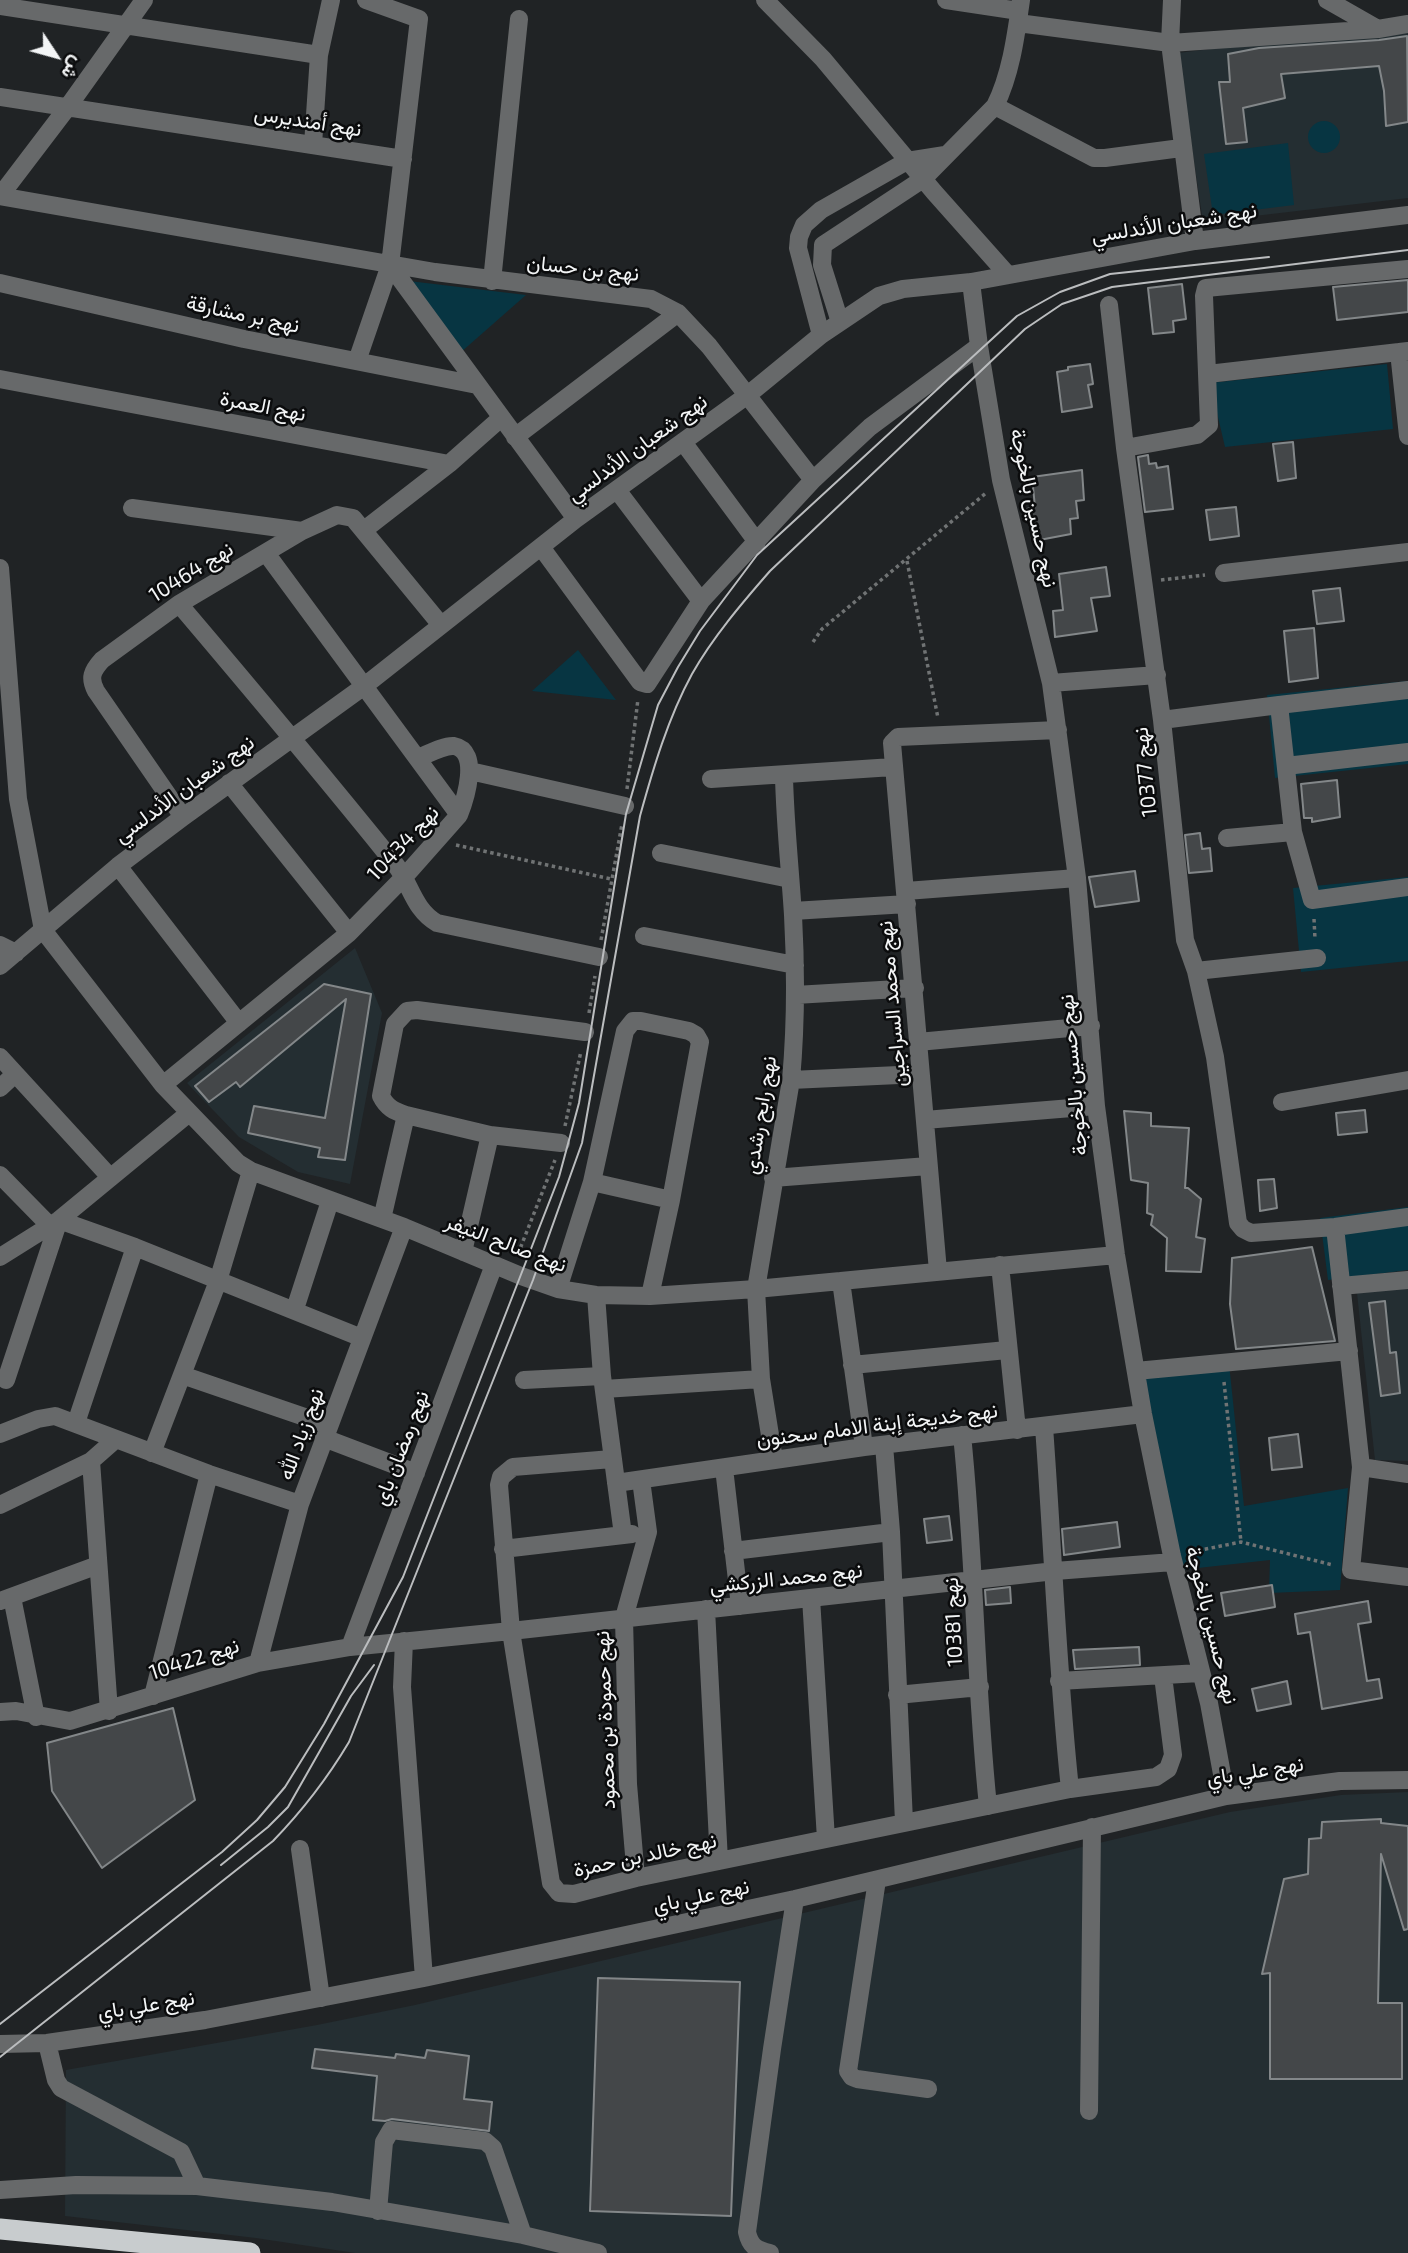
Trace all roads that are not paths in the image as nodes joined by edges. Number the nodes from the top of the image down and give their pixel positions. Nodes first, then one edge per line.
1 (144, 0) edge
2 (331, 0) edge
3 (366, 0) edge
4 (765, 0) edge
5 (946, 0) edge
6 (1172, 0) edge
7 (1327, 0) edge
8 (0, 6) edge
9 (1019, 11) edge
10 (519, 19) dead end
11 (1408, 24) edge
12 (124, 26) junction
13 (1378, 29) junction
14 (1170, 43) junction
15 (319, 55) junction
16 (0, 97) edge
17 (995, 106) junction
18 (67, 108) junction
19 (313, 145) junction
20 (1181, 148) junction
21 (945, 155) junction
22 (403, 159) junction
23 (907, 160) junction
24 (923, 179) junction
25 (0, 196) edge
26 (1408, 215) edge
27 (1195, 241) junction
28 (390, 265) junction
29 (1408, 269) edge
30 (1007, 274) junction
31 (492, 281) junction
32 (971, 282) junction
33 (0, 283) edge
34 (1109, 304) dead end
35 (678, 313) junction
36 (840, 322) junction
37 (821, 335) junction
38 (979, 346) junction
39 (1404, 352) edge
40 (357, 361) junction
41 (1208, 374) junction
42 (0, 379) edge
43 (477, 385) junction
44 (749, 394) junction
45 (501, 418) junction
46 (1408, 436) edge
47 (515, 437) junction
48 (683, 442) junction
49 (1125, 448) junction
50 (449, 464) junction
51 (813, 480) junction
52 (617, 490) junction
53 (132, 508) dead end
54 (576, 519) junction
55 (364, 530) junction
56 (302, 531) junction
57 (757, 542) junction
58 (541, 547) junction
59 (1408, 552) edge
60 (266, 553) junction
61 (0, 568) edge
62 (1224, 573) road end
63 (0, 592) edge
64 (701, 601) junction
65 (179, 604) junction
66 (441, 625) junction
67 (1157, 675) junction
68 (1051, 683) junction
69 (363, 687) junction
70 (1408, 690) edge
71 (1279, 705) junction
72 (1163, 720) junction
73 (1058, 730) junction
74 (292, 738) junction
75 (1408, 752) edge
76 (418, 758) junction
77 (1286, 766) junction
78 (893, 767) junction
79 (470, 771) junction
80 (784, 776) junction
81 (711, 779) dead end
82 (229, 783) junction
83 (625, 806) road end
84 (459, 815) junction
85 (183, 817) junction
86 (1293, 832) junction
87 (1227, 838) dead end
88 (661, 853) dead end
89 (118, 866) junction
90 (405, 876) junction
91 (1077, 878) junction
92 (789, 879) junction
93 (1408, 887) edge
94 (906, 898) junction
95 (793, 911) junction
96 (43, 930) junction
97 (349, 933) junction
98 (644, 936) dead end
99 (8, 949) edge
100 (599, 957) road end
101 (1317, 958) road end
102 (795, 965) junction
103 (0, 966) edge
104 (1196, 971) junction
105 (915, 988) junction
106 (795, 995) junction
107 (239, 1023) junction
108 (1091, 1026) junction
109 (585, 1032) road end
110 (918, 1042) junction
111 (0, 1057) edge
112 (15, 1074) junction
113 (920, 1074) junction
114 (791, 1080) junction
115 (1408, 1080) edge
116 (163, 1085) junction
117 (0, 1088) edge
118 (1282, 1102) dead end
119 (1096, 1106) junction
120 (189, 1113) junction
121 (406, 1115) junction
122 (925, 1120) junction
123 (490, 1135) junction
124 (561, 1143) road end
125 (928, 1167) junction
126 (251, 1171) junction
127 (0, 1175) edge
128 (110, 1177) junction
129 (773, 1178) junction
130 (592, 1182) junction
131 (671, 1200) junction
132 (330, 1201) junction
133 (1408, 1217) edge
134 (382, 1219) junction
135 (54, 1223) junction
136 (404, 1227) junction
137 (1335, 1227) junction
138 (135, 1247) junction
139 (463, 1252) junction
140 (1116, 1255) junction
141 (0, 1257) edge
142 (999, 1265) junction
143 (503, 1269) junction
144 (937, 1271) junction
145 (1408, 1280) edge
146 (218, 1281) junction
147 (841, 1281) junction
148 (1341, 1286) junction
149 (558, 1289) junction
150 (756, 1289) junction
151 (596, 1295) junction
152 (650, 1296) junction
153 (295, 1309) junction
154 (362, 1338) junction
155 (1007, 1350) junction
156 (1349, 1351) junction
157 (852, 1364) junction
158 (1136, 1371) junction
159 (182, 1375) junction
160 (761, 1379) junction
161 (6, 1380) dead end
162 (524, 1380) dead end
163 (603, 1382) junction
164 (1143, 1414) junction
165 (76, 1423) junction
166 (1044, 1427) junction
167 (1017, 1430) junction
168 (326, 1432) junction
169 (0, 1434) edge
170 (962, 1436) junction
171 (116, 1439) junction
172 (884, 1445) junction
173 (864, 1447) junction
174 (152, 1454) junction
175 (612, 1459) junction
176 (775, 1460) junction
177 (91, 1461) junction
178 (1361, 1467) junction
179 (724, 1468) junction
180 (416, 1473) junction
181 (209, 1474) junction
182 (1408, 1474) edge
183 (642, 1480) junction
184 (616, 1483) junction
185 (300, 1504) junction
186 (0, 1505) edge
187 (648, 1532) junction
188 (891, 1532) junction
189 (623, 1535) junction
190 (503, 1549) junction
191 (733, 1551) junction
192 (1172, 1559) junction
193 (98, 1565) junction
194 (1055, 1571) junction
195 (1408, 1577) edge
196 (974, 1582) junction
197 (893, 1590) junction
198 (811, 1598) junction
199 (6, 1599) edge
200 (740, 1606) junction
201 (706, 1609) junction
202 (624, 1618) junction
203 (511, 1631) junction
204 (404, 1641) junction
205 (350, 1647) junction
206 (258, 1663) junction
207 (1200, 1673) junction
208 (1163, 1676) junction
209 (1059, 1681) junction
210 (980, 1687) junction
211 (897, 1695) junction
212 (153, 1696) junction
213 (109, 1711) junction
214 (0, 1712) edge
215 (36, 1717) junction
216 (1408, 1780) edge
217 (1070, 1789) junction
218 (1226, 1796) junction
219 (988, 1806) junction
220 (904, 1822) junction
221 (1092, 1828) junction
222 (827, 1839) junction
223 (300, 1849) dead end
224 (719, 1861) junction
225 (636, 1878) junction
226 (877, 1880) junction
227 (795, 1899) junction
228 (424, 1978) junction
229 (321, 1998) junction
230 (47, 2043) junction
231 (0, 2044) edge
232 (928, 2089) dead end
233 (1089, 2111) dead end
234 (197, 2186) junction
235 (0, 2190) edge
236 (378, 2210) junction
237 (0, 2229) edge
238 (523, 2235) junction
239 (250, 2253) edge
240 (598, 2253) edge
241 (770, 2253) edge

1 - 12 street
2 - 15 street
3 - 22 street
4 - 23 street
5 - 9 street
6 - 14 street
7 - 13 street
8 - 12 street
9 - 14 street
9 - 17 street
10 - 31 street
11 - 13 street
12 - 15 street
12 - 18 street
13 - 14 street
14 - 20 street
15 - 19 street
16 - 18 street, نهج أمنديرس
17 - 20 street
17 - 21 street
18 - 19 street, نهج أمنديرس
18 - 25 street
19 - 22 street, نهج أمنديرس
20 - 27 street
21 - 23 street
21 - 24 street
22 - 28 street
23 - 24 street
23 - 37 street
24 - 30 street
24 - 36 street
25 - 28 street, نهج بن حسان
26 - 27 street, نهج شعبان الأندلسي
27 - 30 street, نهج شعبان الأندلسي
28 - 31 street, نهج بن حسان
28 - 40 street
28 - 43 street
29 - 41 street
30 - 32 street, نهج شعبان الأندلسي
31 - 35 street, نهج بن حسان
32 - 36 street, نهج شعبان الأندلسي
32 - 38 street, نهج حسين بالخوجة
33 - 40 street, نهج بر مشارقة
34 - 49 street, نهج 10377
35 - 44 street, نهج بن حسان
35 - 47 street
36 - 37 street, نهج شعبان الأندلسي
37 - 44 street, نهج شعبان الأندلسي
38 - 51 street
38 - 68 street, نهج حسين بالخوجة
39 - 41 street
39 - 46 street
40 - 43 street, نهج بر مشارقة
41 - 49 street
42 - 50 street, نهج العمرة
43 - 45 street
44 - 48 street, نهج شعبان الأندلسي
44 - 51 street, نهج بن حسان
45 - 47 street
45 - 50 street
47 - 54 street
48 - 52 street, نهج شعبان الأندلسي
48 - 57 street
49 - 67 street, نهج 10377
50 - 55 street
51 - 57 street
52 - 54 street, نهج شعبان الأندلسي
52 - 64 street
53 - 56 street
54 - 58 street, نهج شعبان الأندلسي
55 - 56 street, نهج 10464
55 - 66 street, نهج 10464
56 - 60 street, نهج 10464
57 - 64 street
58 - 64 street
58 - 66 street, نهج شعبان الأندلسي
59 - 62 street
60 - 65 street, نهج 10464
60 - 69 street, نهج 10434
61 - 63 street
63 - 96 street
65 - 74 street
65 - 85 street, نهج 10464
66 - 69 street, نهج شعبان الأندلسي
67 - 68 street
67 - 72 street, نهج 10377
68 - 73 street, نهج حسين بالخوجة
69 - 74 street, نهج شعبان الأندلسي
69 - 76 street, نهج 10434
70 - 71 street
71 - 72 street
71 - 77 street
72 - 104 street, نهج 10377
73 - 78 street, نهج محمد السراجين
73 - 91 street, نهج حسين بالخوجة
74 - 82 street, نهج شعبان الأندلسي
74 - 90 street
75 - 77 street
76 - 79 street
76 - 84 street, نهج 10434
77 - 86 street
78 - 80 street
78 - 94 street, نهج محمد السراجين
79 - 83 street
79 - 84 street
80 - 81 street
80 - 92 street, نهج رابح رشدي
82 - 85 street, نهج شعبان الأندلسي
82 - 97 street
84 - 90 street, نهج 10434
85 - 89 street, نهج شعبان الأندلسي
86 - 87 street
86 - 93 street
88 - 92 street
89 - 96 street, نهج شعبان الأندلسي
89 - 107 street
90 - 97 street, نهج 10434
90 - 100 street
91 - 94 street
91 - 108 street, نهج حسين بالخوجة
92 - 95 street, نهج رابح رشدي
94 - 95 street
94 - 105 street, نهج محمد السراجين
95 - 102 street, نهج رابح رشدي
96 - 99 street, نهج شعبان الأندلسي
96 - 116 street, نهج صالح النيفر
97 - 107 street, نهج 10434
98 - 102 street
99 - 103 street, نهج شعبان الأندلسي
101 - 104 street
102 - 106 street, نهج رابح رشدي
104 - 137 street, نهج 10377
105 - 106 street
105 - 110 street, نهج محمد السراجين
106 - 114 street, نهج رابح رشدي
107 - 116 street, نهج 10434
108 - 110 street
108 - 119 street, نهج حسين بالخوجة
109 - 121 street
110 - 113 street, نهج محمد السراجين
111 - 112 street
112 - 117 street
112 - 128 street
113 - 114 street
113 - 122 street, نهج محمد السراجين
114 - 129 street, نهج رابح رشدي
115 - 118 street
116 - 120 street, نهج صالح النيفر
119 - 122 street
119 - 140 street, نهج حسين بالخوجة
120 - 126 street, نهج صالح النيفر
120 - 128 street
121 - 123 street
121 - 134 street
122 - 125 street, نهج محمد السراجين
123 - 124 street
123 - 139 street
125 - 129 street
125 - 144 street, نهج محمد السراجين
126 - 132 street, نهج صالح النيفر
126 - 146 street
127 - 135 street
128 - 135 street
129 - 150 street, نهج رابح رشدي
130 - 131 street
130 - 131 street
130 - 149 street
131 - 152 street
132 - 134 street, نهج صالح النيفر
132 - 153 street
133 - 137 street
134 - 136 street, نهج صالح النيفر
135 - 138 street
135 - 141 street
135 - 161 street
136 - 139 street, نهج صالح النيفر
136 - 154 street, نهج زياد الله
137 - 148 street
138 - 146 street
138 - 165 street
139 - 143 street, نهج صالح النيفر
140 - 142 street, نهج صالح النيفر
140 - 158 street, نهج حسين بالخوجة
142 - 144 street, نهج صالح النيفر
142 - 155 street
143 - 149 street, نهج صالح النيفر
143 - 180 street, نهج رمضان باي
144 - 147 street, نهج صالح النيفر
145 - 148 street
146 - 153 street
146 - 159 street
147 - 150 street, نهج صالح النيفر
147 - 157 street
148 - 156 street
149 - 151 street, نهج صالح النيفر
150 - 152 street, نهج صالح النيفر
150 - 160 street, نهج رابح رشدي
151 - 152 street, نهج صالح النيفر
151 - 163 street
153 - 154 street
154 - 168 street, نهج زياد الله
155 - 157 street
155 - 167 street
156 - 158 street
156 - 178 street
157 - 173 street
158 - 164 street, نهج حسين بالخوجة
159 - 168 street
159 - 174 street
160 - 163 street
160 - 176 street, نهج رابح رشدي
162 - 163 street
163 - 175 street
164 - 166 street, نهج خديجة إبنة الامام سحنون
164 - 192 street, نهج حسين بالخوجة
165 - 169 street
165 - 171 street
166 - 167 street, نهج خديجة إبنة الامام سحنون
166 - 194 street
167 - 170 street, نهج خديجة إبنة الامام سحنون
168 - 180 street
168 - 185 street, نهج زياد الله
170 - 172 street, نهج خديجة إبنة الامام سحنون
170 - 196 street, نهج 10381
171 - 174 street
171 - 177 street
172 - 173 street, نهج خديجة إبنة الامام سحنون
172 - 188 street
173 - 176 street, نهج خديجة إبنة الامام سحنون
174 - 181 street
175 - 184 street
175 - 190 street, نهج خالد بن حمزة
176 - 179 street, نهج خديجة إبنة الامام سحنون
177 - 186 street
177 - 193 street
178 - 182 street
178 - 195 street
179 - 183 street, نهج خديجة إبنة الامام سحنون
179 - 191 street
180 - 205 street, نهج رمضان باي
181 - 185 street
181 - 212 street
183 - 184 street, نهج خديجة إبنة الامام سحنون
183 - 187 street, نهج حمودة بن محمود
184 - 189 street
185 - 206 street, نهج زياد الله
187 - 189 street
187 - 202 street, نهج حمودة بن محمود
188 - 191 street
188 - 197 street
189 - 190 street
190 - 203 street, نهج خالد بن حمزة
191 - 200 street
192 - 194 street, نهج محمد الزركشي
192 - 207 street, نهج حسين بالخوجة
193 - 199 street
193 - 213 street
194 - 196 street, نهج محمد الزركشي
194 - 209 street
196 - 197 street, نهج محمد الزركشي
196 - 210 street, نهج 10381
197 - 198 street, نهج محمد الزركشي
197 - 211 street
198 - 200 street, نهج محمد الزركشي
198 - 222 street
199 - 215 street
200 - 201 street, نهج محمد الزركشي
201 - 202 street, نهج محمد الزركشي
201 - 224 street
202 - 203 street, نهج محمد الزركشي
202 - 225 street, نهج حمودة بن محمود
203 - 204 street, نهج محمد الزركشي
203 - 225 street, نهج خالد بن حمزة
204 - 205 street, نهج 10422
204 - 228 street
205 - 206 street, نهج 10422
206 - 212 street, نهج 10422
207 - 208 street
207 - 218 street, نهج حسين بالخوجة
208 - 209 street
208 - 217 street, نهج خالد بن حمزة
209 - 217 street
210 - 211 street
210 - 219 street, نهج 10381
211 - 220 street
212 - 213 street, نهج 10422
213 - 215 street, نهج 10422
214 - 215 street, نهج 10422
216 - 218 street, نهج علي باي
217 - 219 street, نهج خالد بن حمزة
218 - 221 street, نهج علي باي
219 - 220 street, نهج خالد بن حمزة
220 - 222 street, نهج خالد بن حمزة
221 - 226 street, نهج علي باي
221 - 233 street
222 - 224 street, نهج خالد بن حمزة
223 - 229 street
224 - 225 street, نهج خالد بن حمزة
226 - 227 street, نهج علي باي
226 - 232 street
227 - 228 street, نهج علي باي
227 - 241 street
228 - 229 street, نهج علي باي
229 - 230 street, نهج علي باي
230 - 231 street, نهج علي باي
230 - 234 street
234 - 235 street
234 - 236 street
236 - 238 street
236 - 238 street
237 - 239 highway
238 - 240 street

